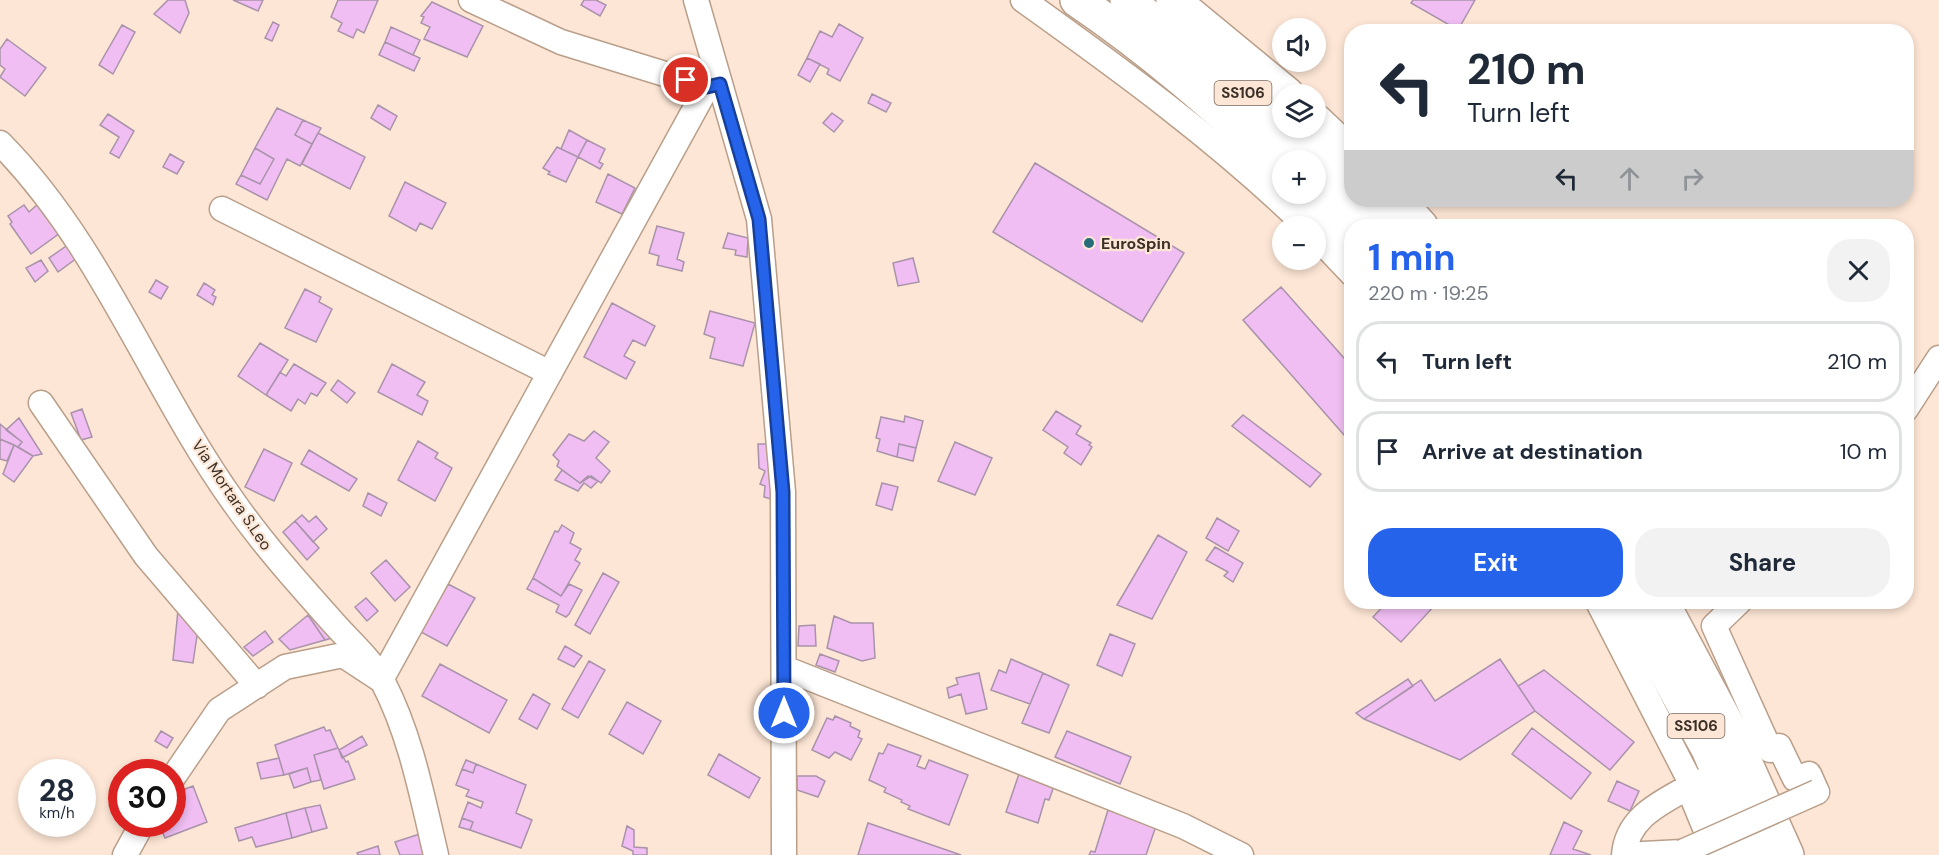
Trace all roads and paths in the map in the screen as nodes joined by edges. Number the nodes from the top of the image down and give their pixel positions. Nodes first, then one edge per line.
1 (471, 0) edge
2 (696, 0) edge
3 (1023, 0) edge
4 (1053, 0) edge
5 (1077, 0) edge
6 (1127, 0) edge
7 (1173, 0) edge
8 (1131, 36) junction
9 (1275, 84) edge
10 (714, 85) junction
11 (1326, 130) edge
12 (0, 143) edge
13 (1344, 147) edge
14 (1272, 159) edge
15 (1344, 187) edge
16 (1320, 204) edge
17 (1364, 207) edge
18 (1403, 207) edge
19 (222, 209) dead end
20 (1295, 216) edge
21 (1377, 219) edge
22 (1415, 219) edge
23 (1344, 226) edge
24 (1326, 247) edge
25 (1344, 266) edge
26 (1939, 358) edge
27 (550, 373) junction
28 (1914, 397) edge
29 (41, 403) dead end
30 (1602, 609) edge
31 (1631, 609) edge
32 (1668, 609) edge
33 (1732, 609) edge
34 (784, 668) junction
35 (381, 680) junction
36 (257, 686) junction
37 (186, 759) edge
38 (1692, 785) junction
39 (135, 837) edge
40 (125, 855) edge
41 (436, 855) edge
42 (784, 855) edge
43 (1241, 855) edge
44 (1624, 855) edge
45 (1721, 855) edge
46 (1754, 855) edge
47 (1787, 855) edge

1 - 10 street
2 - 10 street
3 - 20 street
4 - 8 highway
5 - 8 highway, SS106
6 - 15 highway, SS106
7 - 9 highway
8 - 14 highway, SS106
10 - 27 street
10 - 34 street
11 - 13 highway
12 - 35 street, Via Mortara S.Leo
16 - 23 highway
17 - 21 highway
18 - 22 highway
19 - 27 street
24 - 25 street
26 - 28 street
27 - 35 street
29 - 36 street
30 - 38 street
31 - 46 highway, SS106
32 - 47 highway, SS106
33 - 44 street, bridge
34 - 42 street
34 - 43 street
35 - 36 street
35 - 41 street, Via Mortara S.Leo
36 - 37 street
38 - 44 street
38 - 45 highway
39 - 40 street

